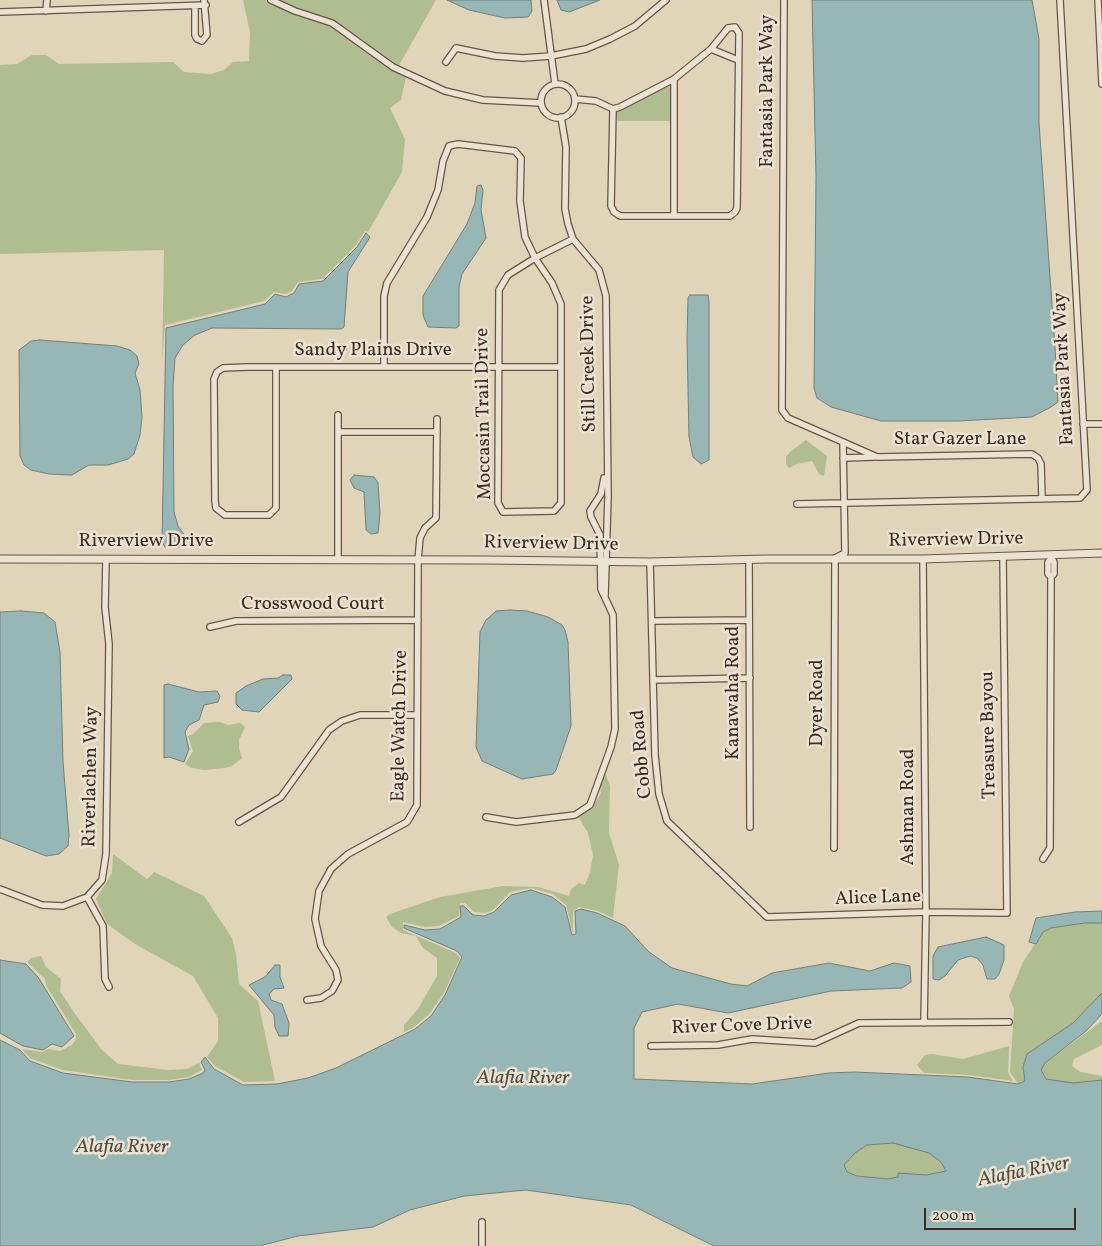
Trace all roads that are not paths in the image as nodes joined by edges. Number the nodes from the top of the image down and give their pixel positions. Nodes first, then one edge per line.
1 (46, 0) edge
2 (112, 0) edge
3 (271, 0) edge
4 (544, 0) edge
5 (666, 0) edge
6 (784, 0) edge
7 (1060, 0) edge
8 (1098, 0) edge
9 (205, 3) edge
10 (195, 6) junction
11 (112, 8) junction
12 (46, 11) junction
13 (0, 12) edge
14 (711, 49) junction
15 (551, 56) junction
16 (738, 60) junction
17 (446, 62) dead end
18 (674, 79) junction
19 (556, 84) junction
20 (1102, 84) edge
21 (575, 99) junction
22 (541, 103) junction
23 (613, 109) junction
24 (561, 117) junction
25 (674, 215) junction
26 (573, 239) junction
27 (535, 258) junction
28 (276, 367) junction
29 (384, 367) junction
30 (498, 367) junction
31 (560, 367) junction
32 (338, 415) dead end
33 (437, 419) dead end
34 (1083, 424) junction
35 (1102, 424) edge
36 (338, 432) junction
37 (437, 432) junction
38 (843, 442) junction
39 (877, 456) junction
40 (843, 458) junction
41 (606, 471) junction
42 (1042, 498) junction
43 (797, 504) dead end
44 (845, 504) junction
45 (594, 505) junction
46 (606, 508) junction
47 (1102, 553) edge
48 (1051, 556) junction
49 (1003, 557) junction
50 (835, 558) junction
51 (0, 559) edge
52 (106, 559) junction
53 (749, 559) junction
54 (923, 559) junction
55 (338, 560) junction
56 (418, 560) junction
57 (603, 562) junction
58 (650, 562) junction
59 (418, 620) junction
60 (749, 620) junction
61 (652, 621) junction
62 (210, 627) dead end
63 (750, 678) junction
64 (654, 680) junction
65 (417, 715) junction
66 (486, 817) dead end
67 (239, 822) dead end
68 (750, 827) dead end
69 (834, 848) dead end
70 (1043, 859) dead end
71 (0, 889) edge
72 (87, 897) junction
73 (754, 907) joint
74 (926, 912) junction
75 (1007, 913) joint
76 (109, 987) dead end
77 (307, 1000) dead end
78 (1009, 1022) dead end
79 (924, 1023) junction
80 (651, 1046) dead end
81 (482, 1222) dead end
82 (482, 1246) edge

1 - 12 street
2 - 11 street
3 - 22 street
4 - 15 street
5 - 15 street
6 - 38 street, Fantasia Park Way
7 - 34 street, Fantasia Park Way
8 - 20 street
9 - 10 street
9 - 10 street
10 - 11 street
11 - 12 street
12 - 13 street
14 - 16 street
14 - 16 street
14 - 18 street
15 - 17 street
15 - 19 street
16 - 25 street
18 - 23 street
18 - 25 street
19 - 21 street
19 - 22 street
21 - 23 street
21 - 24 street
22 - 24 street
23 - 25 street
24 - 26 street, Still Creek Drive
26 - 27 street, Moccasin Trail Drive
26 - 41 street, Still Creek Drive
27 - 29 street, Moccasin Trail Drive
27 - 30 street, Moccasin Trail Drive
27 - 31 street, Moccasin Trail Drive
28 - 28 street, Sandy Plains Drive
28 - 29 street, Sandy Plains Drive
29 - 30 street, Sandy Plains Drive
30 - 31 street, Sandy Plains Drive
30 - 31 street, Moccasin Trail Drive
32 - 36 street
33 - 37 street, Eagle Watch Drive
34 - 35 street
34 - 42 street, Fantasia Park Way
36 - 37 street
36 - 55 street
37 - 56 street, Eagle Watch Drive
38 - 39 street, Star Gazer Lane
38 - 40 street
39 - 40 street
39 - 42 street, Star Gazer Lane
40 - 44 street
41 - 45 street, Still Creek Drive
41 - 46 street, Still Creek Drive
42 - 44 street, Fantasia Park Way
43 - 44 street, Fantasia Park Way
44 - 50 street
45 - 46 street
45 - 57 street, Still Creek Drive
46 - 57 street, Still Creek Drive
47 - 48 street, Riverview Drive
48 - 49 street, Riverview Drive
48 - 70 street
49 - 54 street, Riverview Drive
49 - 75 street, Treasure Bayou
50 - 53 street, Riverview Drive
50 - 54 street, Riverview Drive
50 - 69 street, Dyer Road
51 - 52 street, Riverview Drive
52 - 55 street, Riverview Drive
52 - 72 street, Riverlachen Way
53 - 58 street, Riverview Drive
53 - 60 street, Kanawaha Road
54 - 74 street, Ashman Road
55 - 56 street, Riverview Drive
56 - 57 street, Riverview Drive
56 - 59 street, Eagle Watch Drive
57 - 58 street, Riverview Drive
57 - 66 street
58 - 61 street, Cobb Road
59 - 62 street, Crosswood Court
59 - 65 street, Eagle Watch Drive
60 - 61 street
60 - 63 street, Kanawaha Road
61 - 64 street, Cobb Road
63 - 64 street
63 - 68 street, Kanawaha Road
64 - 73 street, Cobb Road
65 - 67 street
65 - 77 street, Eagle Watch Drive
71 - 72 street
72 - 76 street
73 - 74 street, Alice Lane
74 - 75 street, Alice Lane
74 - 79 street, Ashman Road
78 - 79 street
79 - 80 street, River Cove Drive
81 - 82 street

